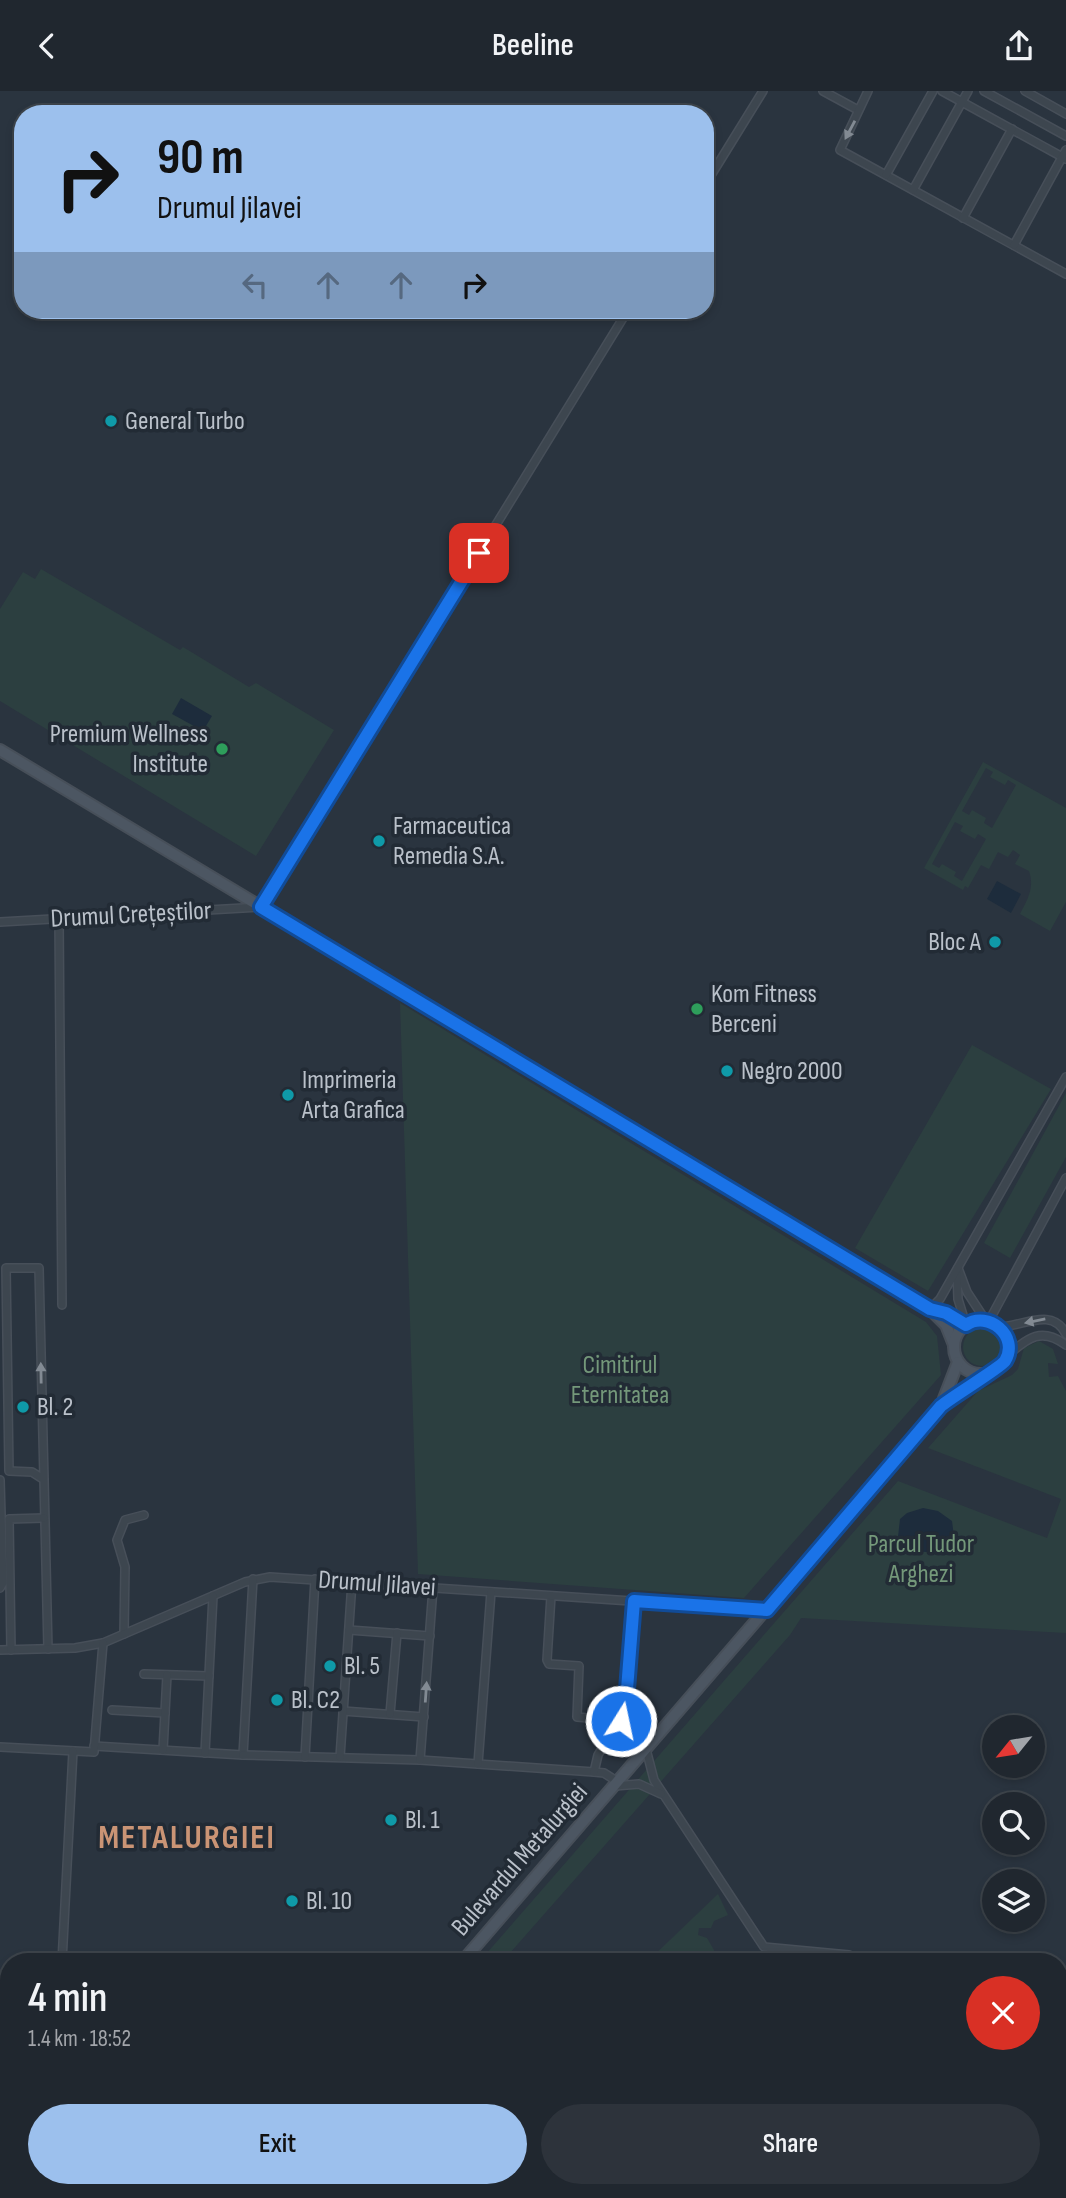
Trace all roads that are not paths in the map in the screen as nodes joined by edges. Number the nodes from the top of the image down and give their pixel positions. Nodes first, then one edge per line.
1 (763, 91) edge
2 (823, 91) edge
3 (869, 91) edge
4 (933, 91) edge
5 (942, 91) edge
6 (968, 91) edge
7 (984, 91) edge
8 (1030, 92) edge
9 (962, 102) junction
10 (858, 110) junction
11 (1066, 114) edge
12 (1012, 129) junction
13 (1066, 136) edge
14 (1065, 155) edge
15 (714, 170) edge
16 (886, 175) junction
17 (913, 190) junction
18 (963, 218) junction
19 (1014, 245) junction
20 (1065, 272) edge
21 (622, 319) edge
22 (0, 750) edge
23 (261, 907) junction
24 (59, 918) junction
25 (0, 922) edge
26 (1066, 1077) edge
27 (1066, 1178) edge
28 (958, 1268) junction
29 (62, 1305) dead end
30 (930, 1309) junction
31 (991, 1323) junction
32 (966, 1325) junction
33 (1066, 1334) edge
34 (954, 1345) junction
35 (1066, 1345) edge
36 (1007, 1356) junction
37 (958, 1362) junction
38 (984, 1374) junction
39 (941, 1406) junction
40 (43, 1479) junction
41 (0, 1480) edge
42 (144, 1515) dead end
43 (44, 1518) junction
44 (253, 1579) junction
45 (315, 1579) junction
46 (352, 1582) junction
47 (0, 1588) edge
48 (433, 1588) junction
49 (491, 1592) junction
50 (213, 1596) junction
51 (551, 1596) junction
52 (634, 1601) junction
53 (767, 1610) junction
54 (349, 1630) junction
55 (397, 1633) junction
56 (124, 1634) junction
57 (429, 1636) junction
58 (103, 1643) junction
59 (48, 1649) junction
60 (0, 1650) edge
61 (11, 1650) junction
62 (144, 1674) dead end
63 (167, 1675) junction
64 (209, 1676) junction
65 (112, 1710) dead end
66 (343, 1711) junction
67 (165, 1713) junction
68 (390, 1714) junction
69 (424, 1717) junction
70 (621, 1721) junction
71 (94, 1746) junction
72 (0, 1747) edge
73 (646, 1749) junction
74 (163, 1750) junction
75 (74, 1751) junction
76 (205, 1753) junction
77 (243, 1755) junction
78 (305, 1757) junction
79 (340, 1757) junction
80 (420, 1760) junction
81 (478, 1764) junction
82 (594, 1772) junction
83 (616, 1784) junction
84 (664, 1796) junction
85 (63, 1953) edge
86 (470, 1953) edge
87 (810, 1953) edge

1 - 15 street
2 - 10 street
3 - 10 street
4 - 16 street
5 - 9 street
6 - 9 street
7 - 13 street
8 - 11 street
9 - 12 street
9 - 17 street
10 -> 16 street
12 - 14 street
12 - 18 street
14 - 19 street
16 - 17 street
17 - 18 street
18 - 19 street
19 - 20 street
21 - 23 street
22 - 23 main road
23 - 24 street, Drumul Crețeștilor
23 - 30 main road
24 - 25 street, Drumul Crețeștilor
24 - 29 street
26 - 28 street
27 - 31 street
28 - 30 street
28 - 31 street
28 - 32 street
30 - 32 main road
30 - 34 main road
31 - 32 main road
33 -> 31 street
31 - 36 main road
32 - 34 main road
34 - 37 main road
35 - 36 street
36 - 38 main road
37 - 38 main road
37 - 39 main road, Bulevardul Metalurgiei
38 - 39 main road, Bulevardul Metalurgiei
39 - 53 main road, Bulevardul Metalurgiei
40 -> 40 street
40 - 43 street
41 - 47 street
42 - 56 street
43 - 59 street
43 - 61 street
44 - 45 street, Drumul Jilavei
44 - 50 street, Drumul Jilavei
44 - 77 street
45 - 46 street, Drumul Jilavei
45 - 78 street
46 - 48 street, Drumul Jilavei
46 - 54 street
48 - 49 street, Drumul Jilavei
48 - 57 street
49 - 51 street, Drumul Jilavei
49 - 81 street
50 - 56 street, Drumul Jilavei
50 - 64 street
51 - 52 street, Drumul Jilavei
51 - 70 street
52 - 53 street, Drumul Jilavei
52 - 70 street
53 - 73 main road, Bulevardul Metalurgiei
54 - 55 street
54 - 66 street
55 - 57 street
55 - 68 street
56 - 58 street, Drumul Jilavei
69 -> 57 street
58 - 59 street, Drumul Jilavei
58 - 71 street
59 - 61 street, Drumul Jilavei
60 - 61 street, Drumul Jilavei
62 - 63 street
63 - 64 street
63 - 67 street
64 - 76 street
65 - 67 street
66 - 68 street
66 - 79 street
67 - 74 street
68 - 69 street
69 - 80 street
70 - 82 street
71 - 74 street
71 - 75 street
72 - 75 street
73 - 83 main road, Bulevardul Metalurgiei
73 - 84 street
74 - 76 street
75 - 85 street
76 - 77 street
77 - 78 street
78 - 79 street
79 - 80 street
80 - 81 street
81 - 82 street
82 - 83 street
83 - 84 street
83 - 86 main road, Bulevardul Metalurgiei
84 - 87 street

